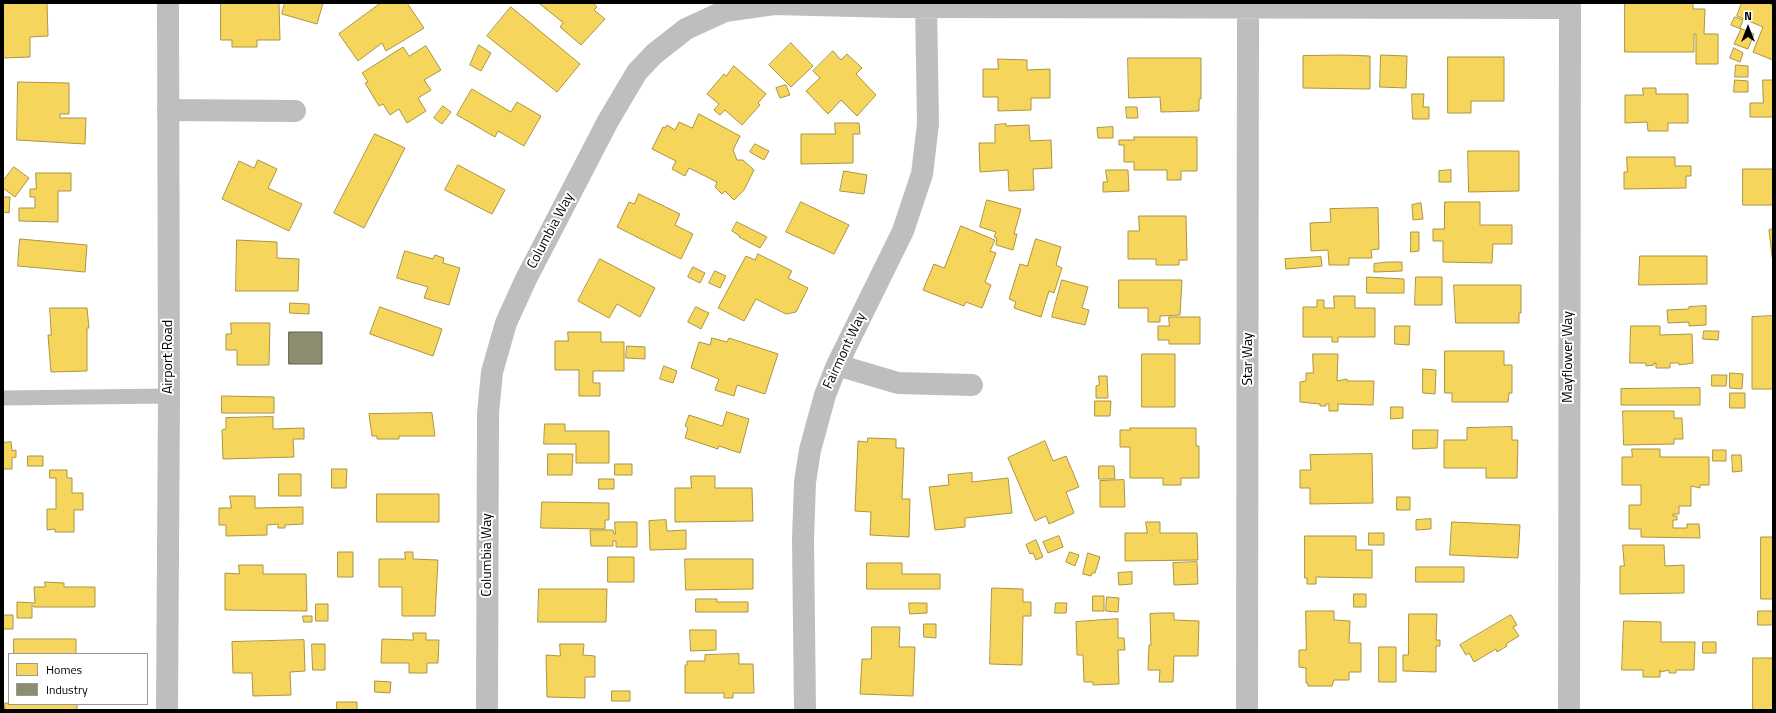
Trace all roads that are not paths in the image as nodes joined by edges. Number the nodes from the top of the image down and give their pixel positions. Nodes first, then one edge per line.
1 (168, 3) edge
2 (926, 4) edge
3 (1570, 6) edge
4 (1248, 8) junction
5 (168, 110) junction
6 (295, 111) dead end
7 (837, 365) junction
8 (972, 385) dead end
9 (169, 396) junction
10 (3, 398) edge
11 (167, 710) edge
12 (488, 710) edge
13 (805, 710) edge
14 (1247, 710) edge
15 (1569, 710) edge

1 - 5 street, Airport Road
2 - 4 street, Columbia Way
2 - 7 street, Fairmont Way
2 - 12 street, Columbia Way
3 - 4 street, Columbia Way
3 - 15 street, Mayflower Way
4 - 14 street, Star Way
5 - 6 street
5 - 9 street, Airport Road
7 - 8 street
7 - 13 street, Fairmont Way
9 - 10 lane
9 - 11 street, Airport Road

